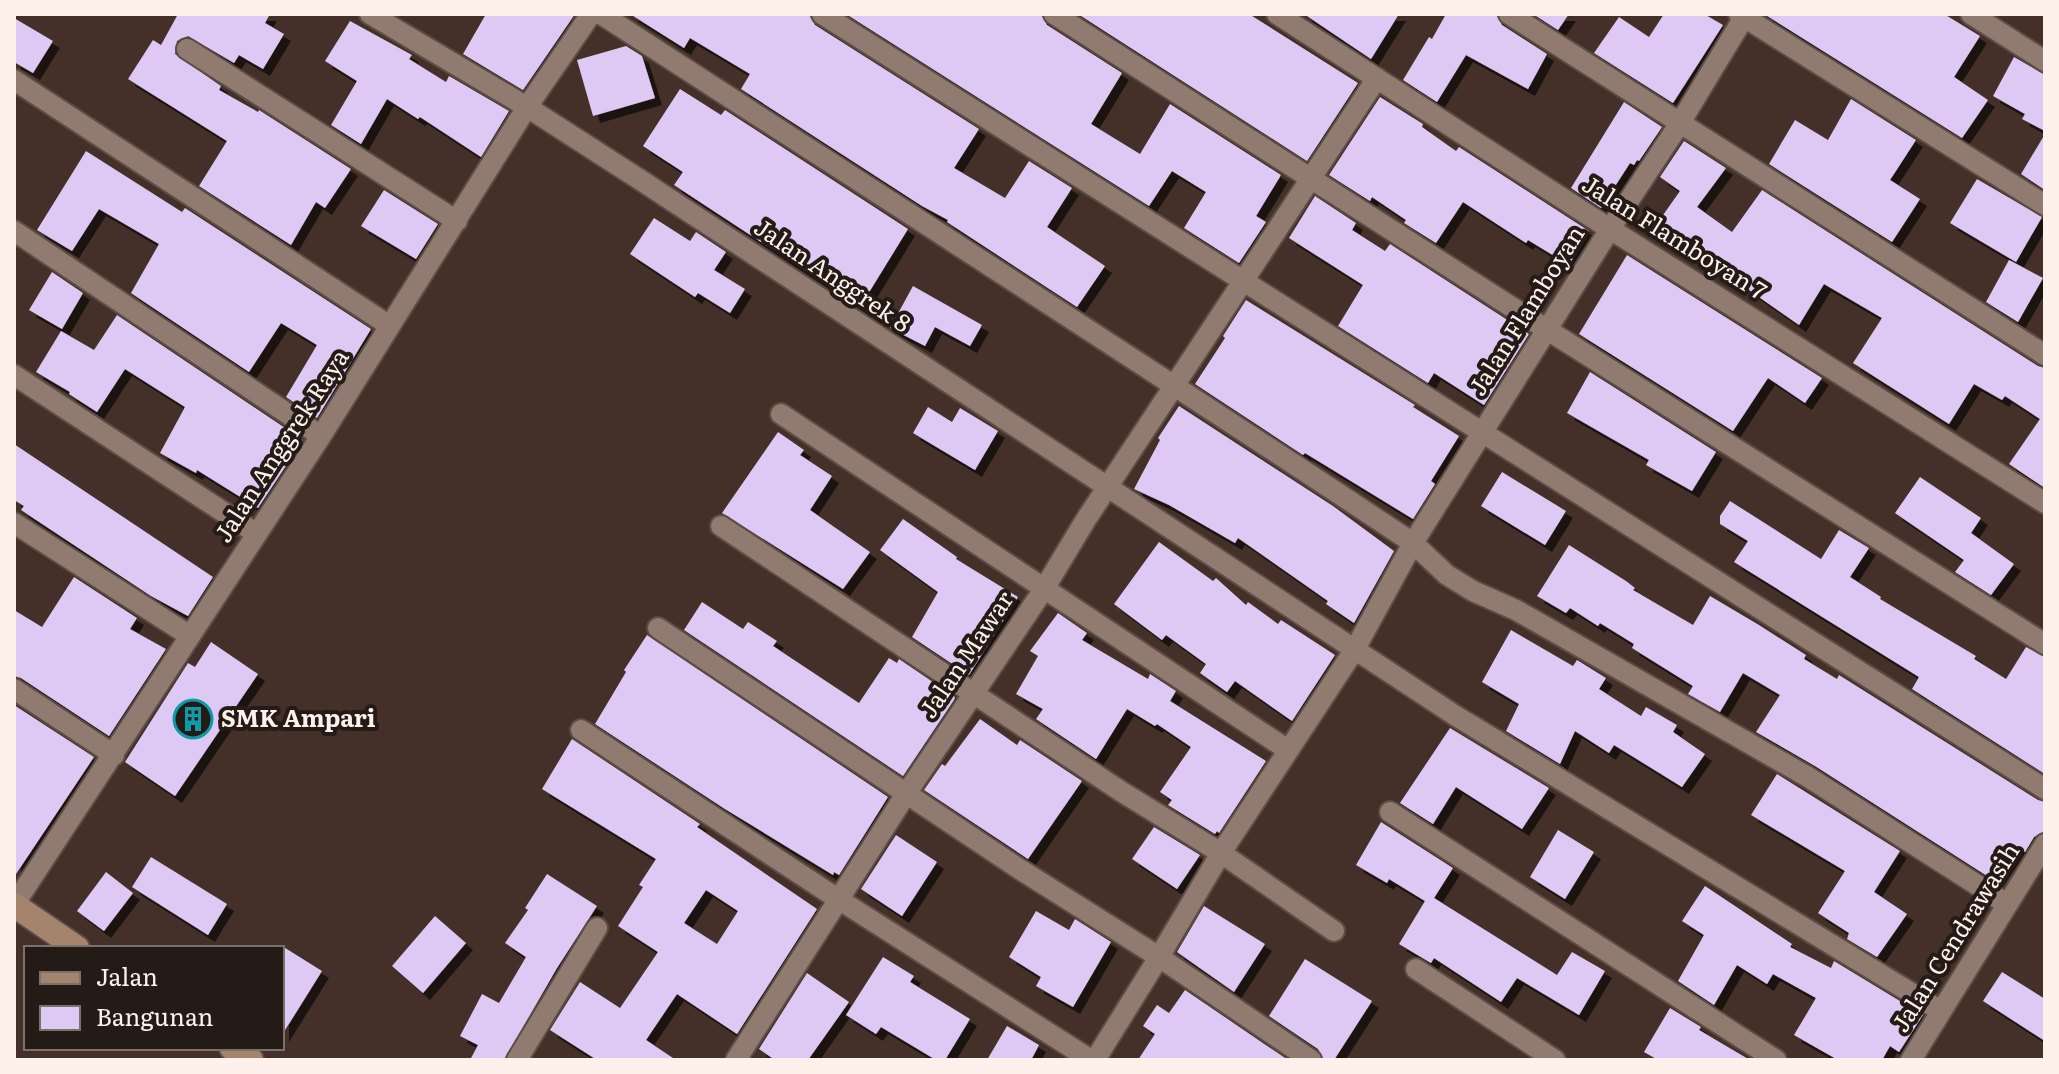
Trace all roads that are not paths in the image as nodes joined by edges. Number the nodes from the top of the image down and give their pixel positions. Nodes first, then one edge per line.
1 (370, 14) edge
2 (591, 14) edge
3 (601, 14) edge
4 (822, 14) edge
5 (1054, 14) edge
6 (1277, 14) edge
7 (1509, 14) edge
8 (1971, 14) edge
9 (1743, 15) edge
10 (187, 49) dead end
11 (2045, 61) edge
12 (1377, 78) junction
13 (14, 80) edge
14 (527, 107) junction
15 (1680, 123) junction
16 (1313, 179) junction
17 (2045, 205) edge
18 (457, 221) junction
19 (1610, 229) junction
20 (14, 231) edge
21 (1244, 281) junction
22 (390, 326) junction
23 (1546, 329) junction
24 (2045, 355) edge
25 (14, 375) edge
26 (1175, 385) junction
27 (781, 414) dead end
28 (1481, 433) junction
29 (321, 436) junction
30 (1108, 487) junction
31 (2045, 503) edge
32 (14, 523) edge
33 (721, 526) dead end
34 (257, 534) junction
35 (1413, 543) junction
36 (1044, 589) junction
37 (658, 628) dead end
38 (190, 636) junction
39 (2045, 644) edge
40 (1355, 649) junction
41 (14, 689) edge
42 (972, 693) junction
43 (581, 730) dead end
44 (1288, 750) junction
45 (114, 755) junction
46 (2045, 789) edge
47 (906, 794) junction
48 (1390, 812) dead end
49 (2045, 844) edge
50 (1221, 853) junction
51 (838, 899) junction
52 (2007, 904) junction
53 (14, 905) edge
54 (597, 928) dead end
55 (1334, 931) dead end
56 (74, 946) edge
57 (1159, 957) junction
58 (1416, 969) dead end
59 (1941, 1011) junction
60 (517, 1060) edge
61 (736, 1060) edge
62 (1093, 1060) edge
63 (1311, 1060) edge
64 (1555, 1060) edge
65 (1776, 1060) edge
66 (1911, 1060) edge

1 - 14 street, Jalan Anggrek 8
2 - 14 street, Jalan Anggrek Raya
3 - 26 street
4 - 21 street
5 - 16 street
6 - 12 street, Jalan Flamboyan 7
7 - 15 street
8 - 11 street
9 - 15 street, Jalan Flamboyan
9 - 17 street
10 - 18 street
12 - 16 street, Jalan Mawar
12 - 19 street, Jalan Flamboyan 7
13 - 22 street
14 - 18 street, Jalan Anggrek Raya
14 - 30 street, Jalan Anggrek 8
15 - 19 street, Jalan Flamboyan
15 - 24 street
16 - 21 street, Jalan Mawar
16 - 23 street
18 - 22 street, Jalan Anggrek Raya
19 - 23 street, Jalan Flamboyan
19 - 31 street, Jalan Flamboyan 7
20 - 29 street
21 - 26 street, Jalan Mawar
21 - 28 street
22 - 29 street, Jalan Anggrek Raya
23 - 28 street, Jalan Flamboyan
23 - 39 street
25 - 34 street
26 - 30 street, Jalan Mawar
26 - 35 street
27 - 36 street
28 - 35 street, Jalan Flamboyan
28 - 46 street
29 - 34 street, Jalan Anggrek Raya
30 - 36 street, Jalan Mawar
30 - 40 street, Jalan Anggrek 8
32 - 38 street
33 - 42 street
34 - 38 street, Jalan Anggrek Raya
35 - 40 street, Jalan Flamboyan
35 - 52 street
36 - 42 street, Jalan Mawar
36 - 44 street
37 - 47 street
38 - 45 street, Jalan Anggrek Raya
40 - 44 street, Jalan Flamboyan
40 - 59 street, Jalan Anggrek 8
41 - 45 street
42 - 47 street, Jalan Mawar
42 - 50 street
43 - 51 street
44 - 50 street, Jalan Flamboyan
45 - 53 street, Jalan Anggrek Raya
47 - 51 street, Jalan Mawar
47 - 57 street
48 - 65 street
49 - 52 street, Jalan Cendrawasih
50 - 55 street
50 - 57 street, Jalan Flamboyan
51 - 61 street, Jalan Mawar
51 - 62 street
52 - 59 street, Jalan Cendrawasih
53 - 56 main road
54 - 60 street
57 - 62 street, Jalan Flamboyan
57 - 63 street
58 - 64 street
59 - 66 street, Jalan Cendrawasih

